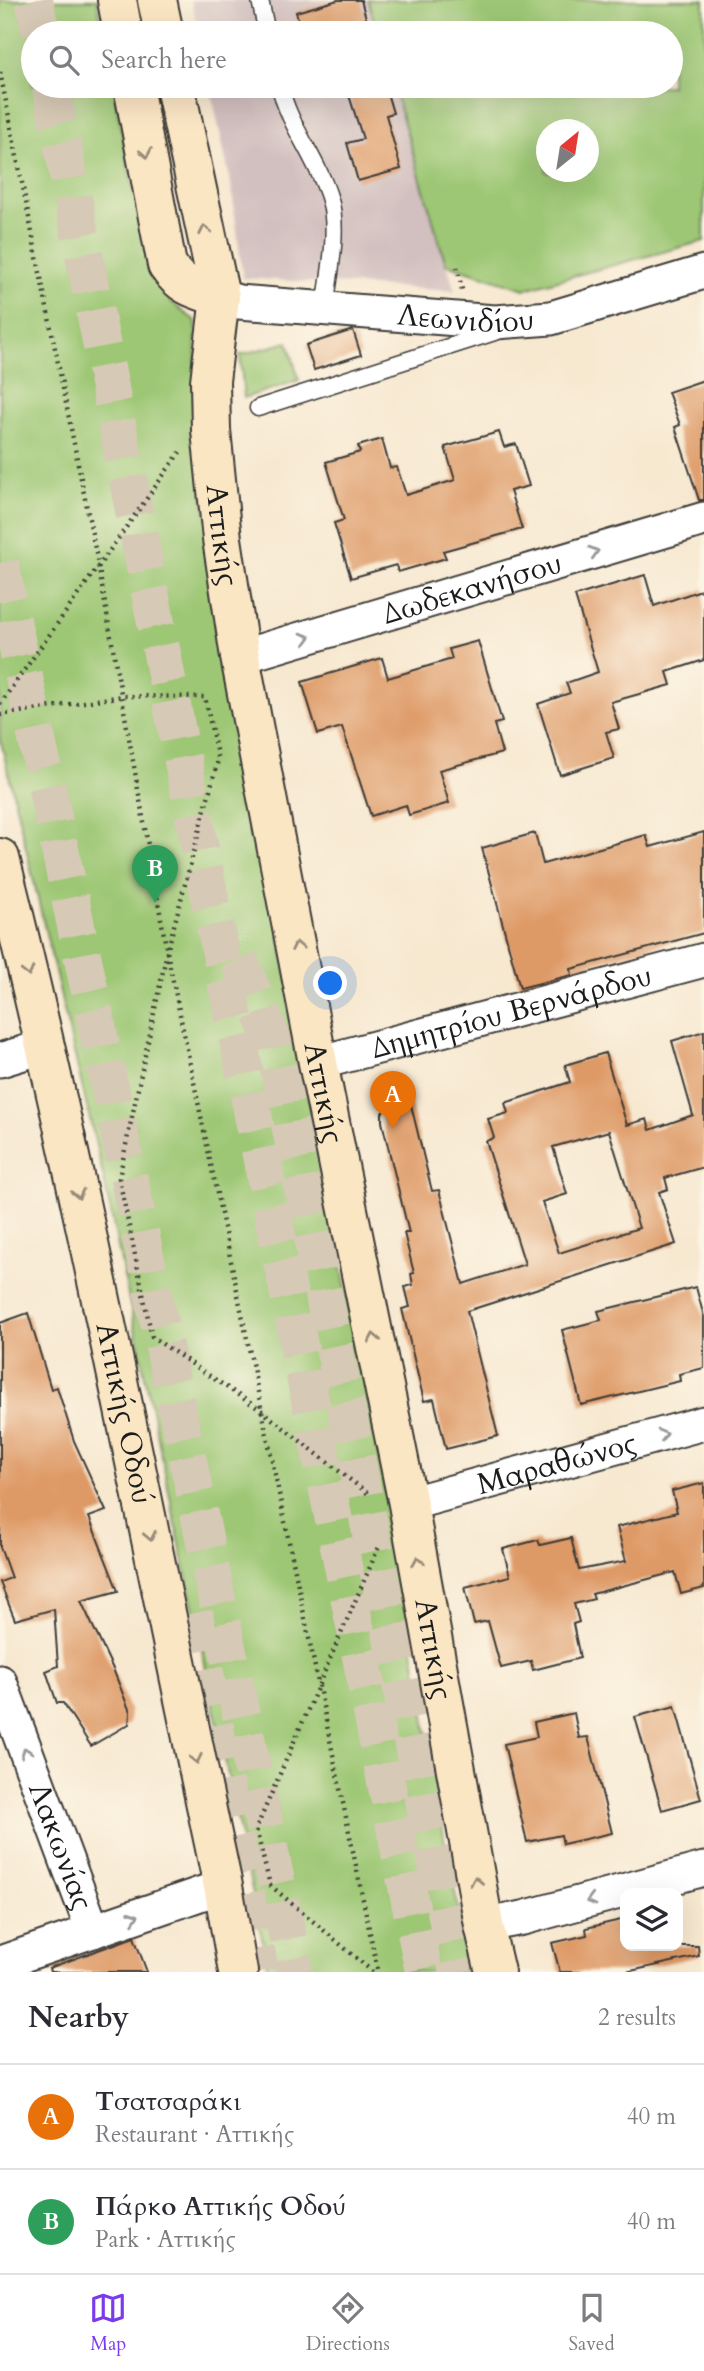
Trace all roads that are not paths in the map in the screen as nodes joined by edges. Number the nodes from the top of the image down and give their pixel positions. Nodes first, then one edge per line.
1 (117, 0) edge
2 (157, 0) edge
3 (260, 0) edge
4 (121, 21) edge
5 (161, 21) edge
6 (264, 21) edge
7 (135, 98) edge
8 (178, 98) edge
9 (283, 98) edge
10 (704, 272) edge
11 (219, 297) junction
12 (325, 308) junction
13 (526, 321) junction
14 (258, 408) dead end
15 (704, 519) edge
16 (240, 657) junction
17 (2, 876) edge
18 (704, 960) edge
19 (46, 1046) junction
20 (0, 1060) edge
21 (318, 1063) junction
22 (704, 1423) edge
23 (390, 1504) junction
24 (0, 1682) edge
25 (704, 1869) edge
26 (223, 1886) junction
27 (484, 1925) junction
28 (93, 1931) junction
29 (0, 1963) edge
30 (238, 1972) edge
31 (495, 1972) edge

1 - 4 main road
2 - 5 main road
3 - 6 lane
7 -> 11 main road
11 -> 8 main road, Αττικής
9 - 12 lane
10 - 13 street, Λεωνιδίου
11 - 12 street, Λεωνιδίου
11 - 16 main road, Αττικής
12 - 13 street, Λεωνιδίου
13 - 14 lane
16 -> 15 street, Δωδεκανήσου
21 -> 16 main road, Αττικής
17 -> 19 main road, Αττικής Οδού
18 - 21 street, Δημητρίου Βερνάρδου
19 - 20 street
19 -> 26 main road, Αττικής Οδού
23 -> 21 main road, Αττικής
23 -> 22 street, Μαραθώνος
27 -> 23 main road, Αττικής
28 -> 24 street, Λακωνίας
25 -> 27 street
28 -> 26 street
26 - 30 main road, Αττικής Οδού
27 - 31 main road, Αττικής
28 - 29 street

